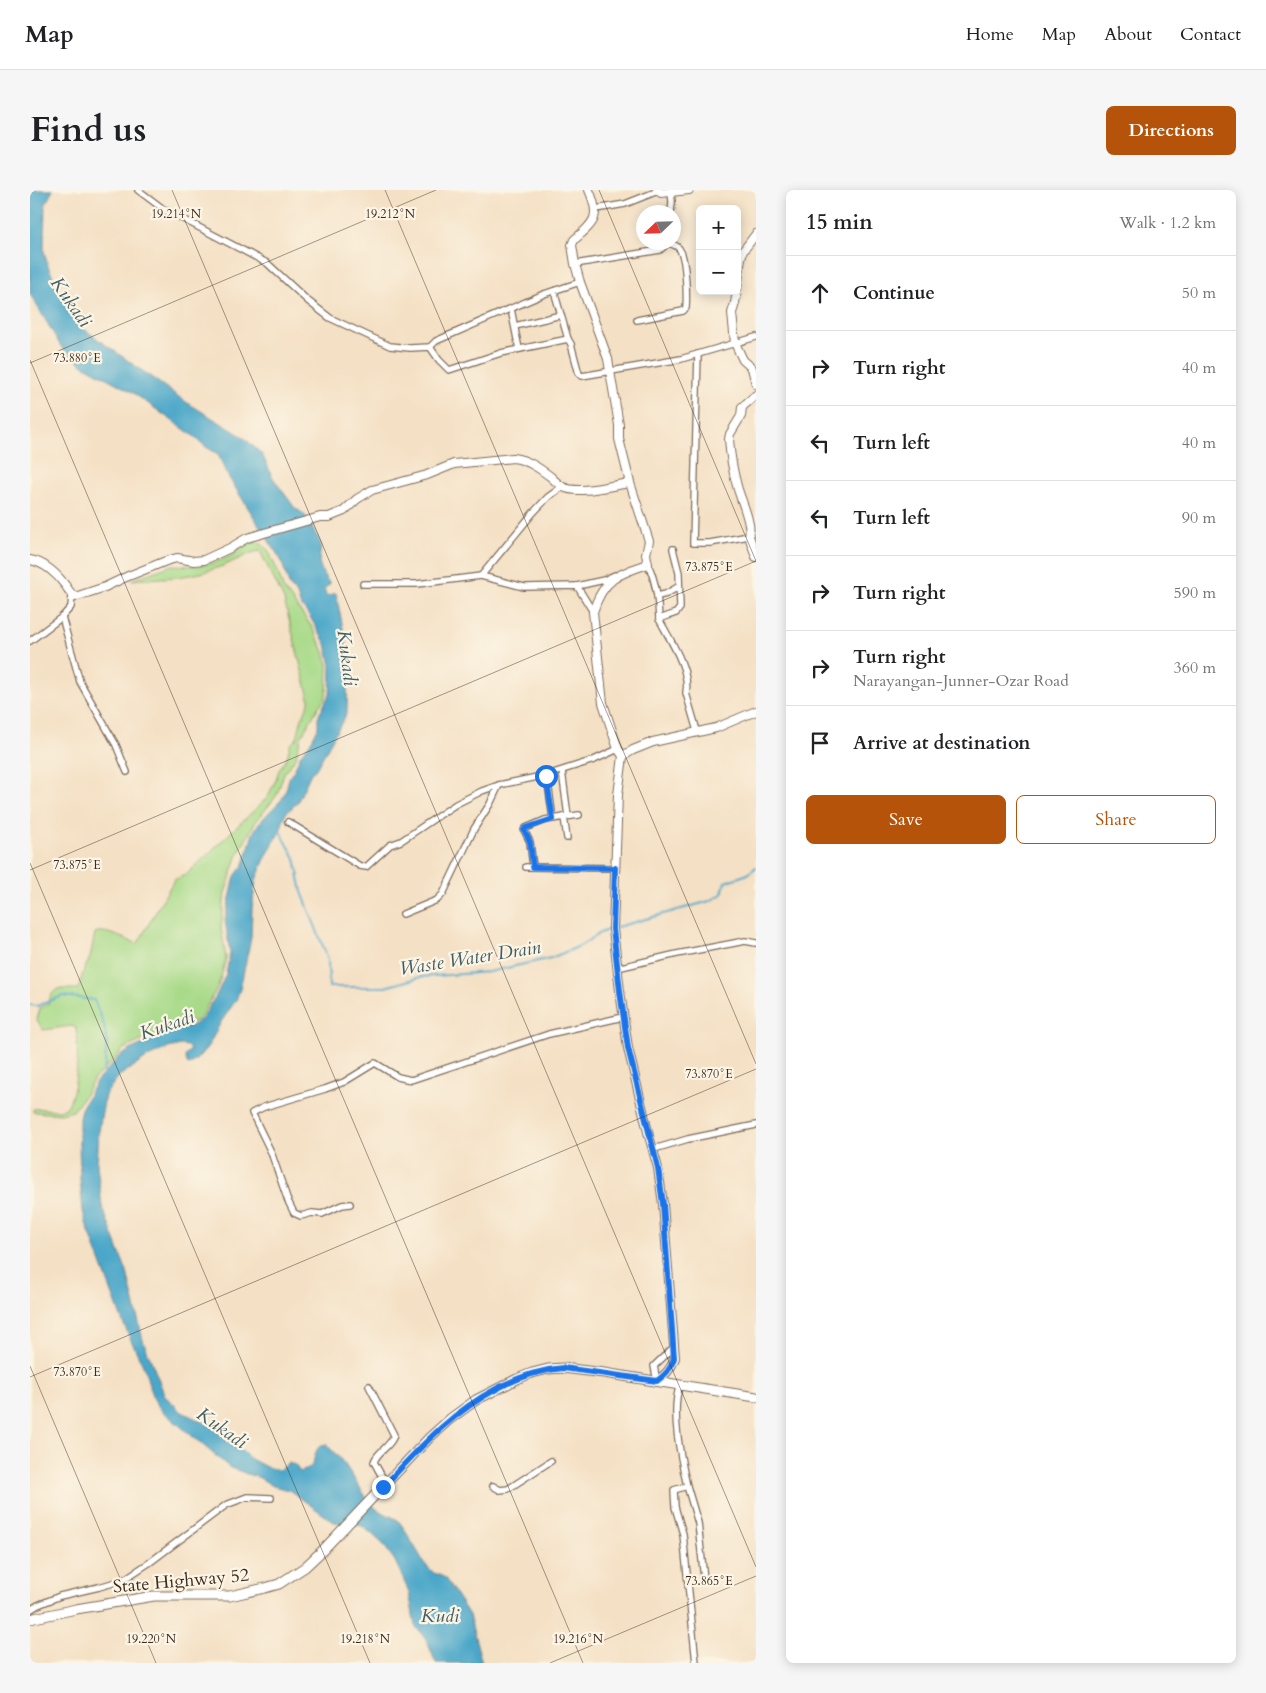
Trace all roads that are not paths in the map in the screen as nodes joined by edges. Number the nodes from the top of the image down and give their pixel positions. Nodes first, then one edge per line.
1 (138, 190) edge
2 (589, 190) edge
3 (689, 190) edge
4 (658, 191) edge
5 (671, 192) junction
6 (672, 205) edge
7 (596, 209) junction
8 (756, 234) edge
9 (660, 250) edge
10 (681, 250) edge
11 (741, 258) edge
12 (575, 264) junction
13 (580, 282) junction
14 (554, 291) junction
15 (736, 295) edge
16 (511, 309) junction
17 (561, 315) junction
18 (637, 320) dead end
19 (515, 326) junction
20 (756, 337) edge
21 (568, 339) junction
22 (735, 344) junction
23 (430, 347) junction
24 (519, 349) junction
25 (698, 354) junction
26 (610, 370) junction
27 (756, 384) edge
28 (756, 395) edge
29 (630, 483) junction
30 (562, 487) junction
31 (749, 536) junction
32 (673, 549) dead end
33 (756, 557) edge
34 (30, 560) edge
35 (648, 564) junction
36 (620, 574) junction
37 (481, 576) junction
38 (363, 584) dead end
39 (577, 586) junction
40 (678, 587) junction
41 (72, 596) junction
42 (658, 596) junction
43 (593, 612) junction
44 (62, 617) junction
45 (659, 619) junction
46 (30, 641) edge
47 (756, 711) edge
48 (698, 731) junction
49 (618, 749) junction
50 (623, 756) junction
51 (562, 770) junction
52 (127, 772) dead end
53 (546, 776) junction
54 (499, 785) junction
55 (579, 815) dead end
56 (566, 817) junction
57 (553, 819) junction
58 (288, 822) dead end
59 (568, 838) dead end
60 (615, 868) junction
61 (403, 914) dead end
62 (756, 943) edge
63 (617, 968) junction
64 (623, 1017) junction
65 (756, 1125) edge
66 (654, 1149) junction
67 (350, 1204) dead end
68 (674, 1347) junction
69 (657, 1381) junction
70 (680, 1385) junction
71 (369, 1386) dead end
72 (756, 1397) edge
73 (551, 1461) dead end
74 (385, 1485) junction
75 (493, 1486) dead end
76 (687, 1486) junction
77 (271, 1498) dead end
78 (704, 1579) dead end
79 (30, 1610) edge
80 (30, 1620) edge
81 (696, 1663) edge

1 - 23 street
2 - 7 street
3 - 5 street
4 - 5 street
4 - 7 street
5 - 6 street
7 - 12 street
8 - 11 street
9 - 12 street
10 - 18 street
12 - 13 street
13 - 14 street
13 - 26 street
14 - 16 street
14 - 17 street
15 - 22 street
16 - 19 street
16 - 23 street
17 - 19 street
17 - 21 street
19 - 24 street
20 - 22 street
21 - 24 street
21 - 26 street
22 - 25 street
22 - 27 street
23 - 24 street
25 - 26 street
25 - 31 street
26 - 29 street
28 - 31 street
29 - 30 street
29 - 35 street
30 - 37 street
30 - 41 street
31 - 33 street
32 - 40 street
34 - 41 street
35 - 36 street
35 - 42 street
36 - 39 street
36 - 43 street
37 - 38 street
37 - 39 street
39 - 43 street
40 - 42 street
40 - 45 street
41 - 44 street
42 - 45 street
43 - 49 street
44 - 46 street
44 - 52 street
45 - 48 street
47 - 48 street
48 - 50 street
49 - 50 street
49 - 51 street
50 - 60 street
51 - 53 street
51 - 56 street
53 - 54 street
53 - 57 street
54 - 58 street
54 - 61 street
55 - 56 street
56 - 57 street
56 - 59 street
57 - 60 street
60 - 63 street
62 - 63 street
63 - 64 street
64 - 66 street
64 - 67 street
65 - 66 street
66 - 68 street
68 - 69 street
68 - 69 street
69 - 70 main road, State Highway 52
69 - 74 main road, State Highway 52
70 - 72 main road, State Highway 52
70 - 76 street
71 - 74 street
73 - 75 street
74 - 80 main road, State Highway 52
76 - 78 street
76 - 81 street
77 - 79 street

